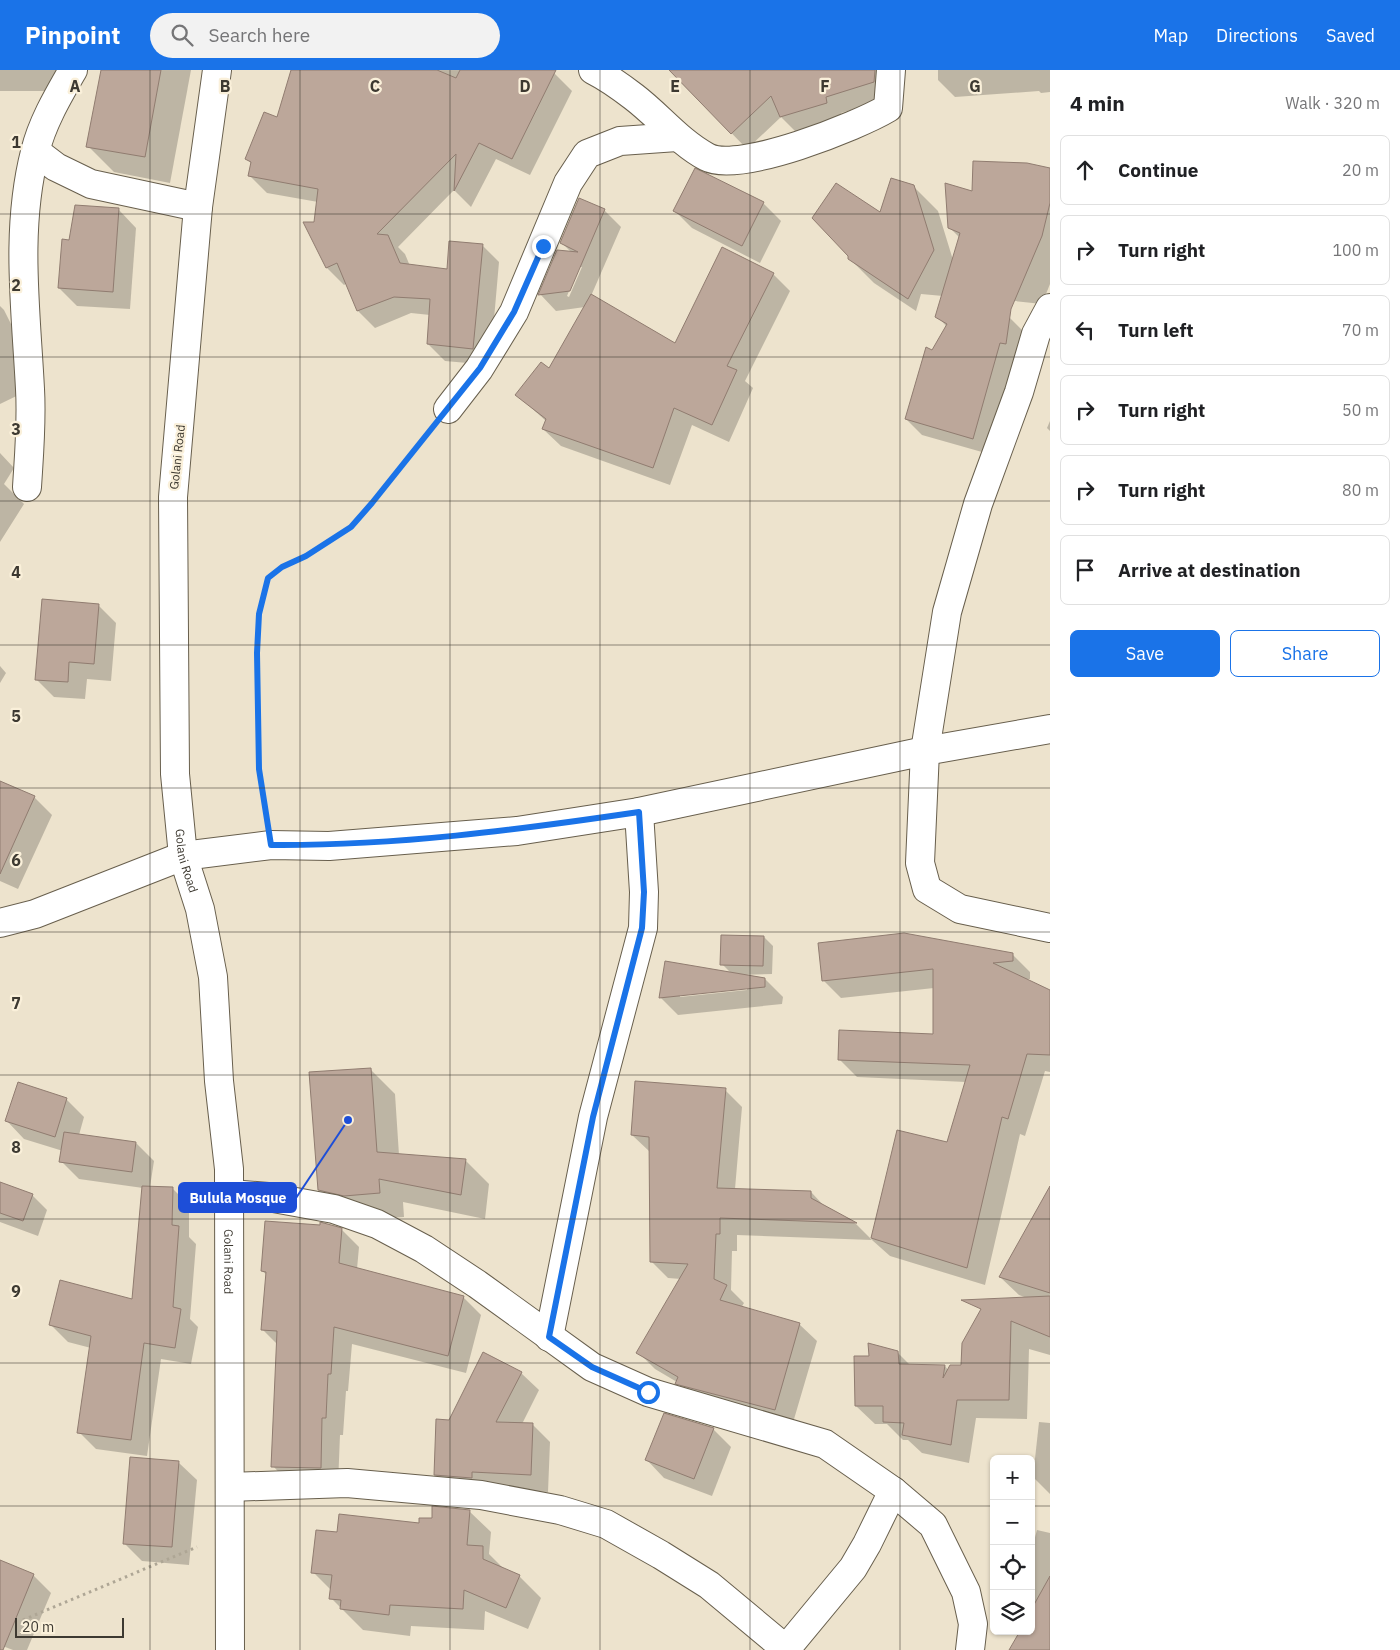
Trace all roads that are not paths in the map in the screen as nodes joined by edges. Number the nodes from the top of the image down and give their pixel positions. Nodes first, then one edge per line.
1 (73, 70) edge
2 (217, 70) edge
3 (592, 70) edge
4 (891, 70) edge
5 (677, 137) junction
6 (35, 151) junction
7 (198, 207) junction
8 (1050, 308) edge
9 (448, 409) road end
10 (27, 488) dead end
11 (1050, 728) edge
12 (925, 751) junction
13 (639, 812) junction
14 (183, 856) junction
15 (0, 922) edge
16 (1050, 928) edge
17 (230, 1194) junction
18 (549, 1337) junction
19 (230, 1487) junction
20 (893, 1490) junction
21 (230, 1650) edge
22 (786, 1650) edge
23 (970, 1650) edge

1 - 6 street
2 - 7 street, Golani Road
3 - 5 street
4 - 5 street
5 - 9 street
6 - 7 street
6 - 10 street
7 - 14 street, Golani Road
8 - 12 street
11 - 12 street
12 - 13 street
12 - 16 street
13 - 14 street
13 - 18 street
14 - 15 street
14 - 17 street, Golani Road
17 - 18 street
17 - 19 street, Golani Road
18 - 20 street
19 - 21 street, Golani Road
19 - 22 street
20 - 22 street
20 - 23 street

